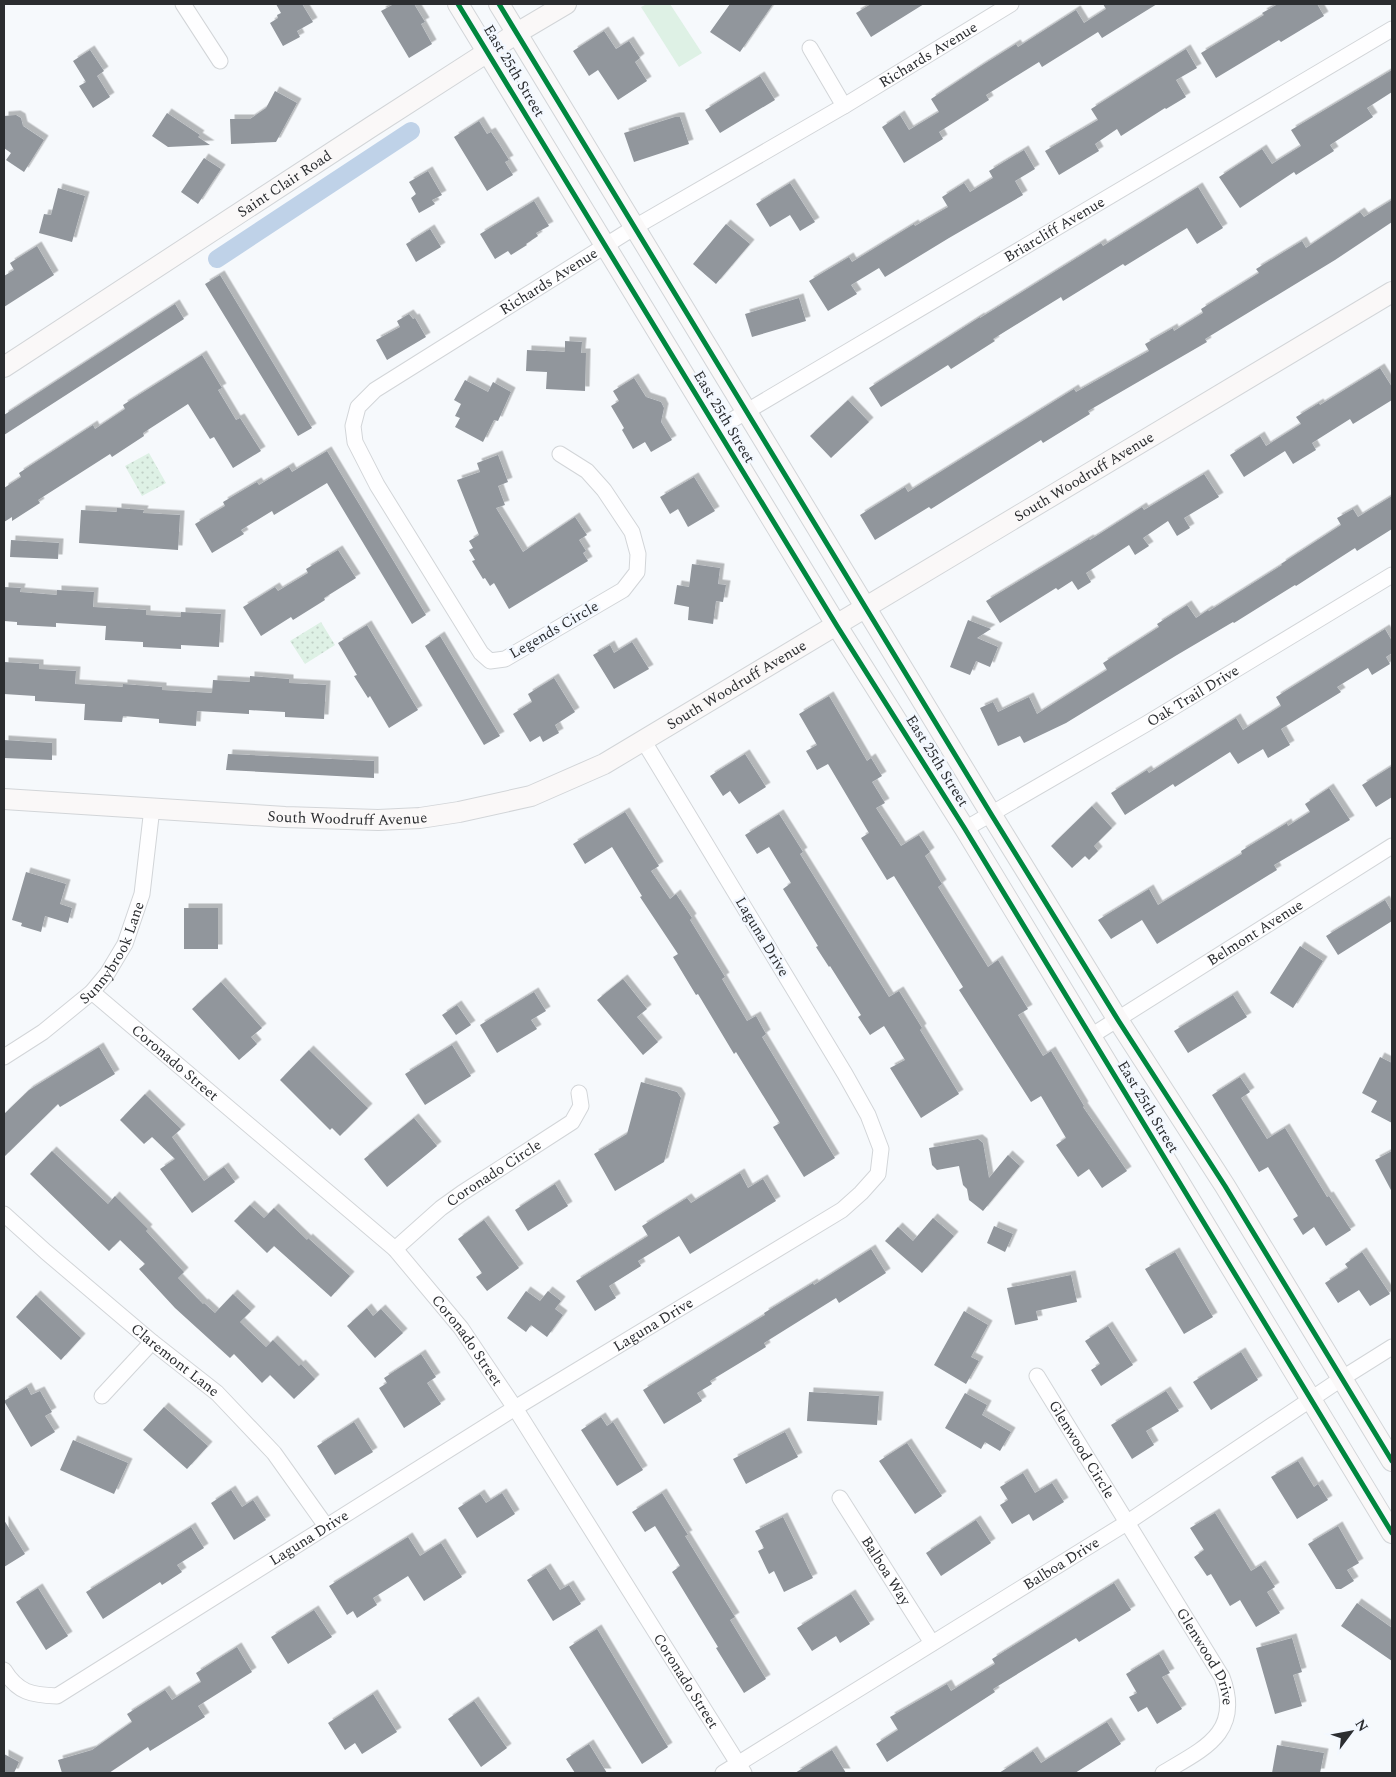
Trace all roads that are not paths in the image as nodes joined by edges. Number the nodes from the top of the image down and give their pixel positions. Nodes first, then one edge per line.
1 (183, 4) edge
2 (458, 4) edge
3 (499, 4) edge
4 (566, 4) edge
5 (1011, 4) edge
6 (1392, 29) edge
7 (517, 33) junction
8 (810, 48) dead end
9 (488, 53) junction
10 (220, 61) dead end
11 (844, 106) junction
12 (635, 227) junction
13 (606, 246) junction
14 (1392, 292) edge
15 (4, 367) edge
16 (746, 410) junction
17 (717, 429) junction
18 (560, 454) dead end
19 (377, 485) joint
20 (1392, 575) edge
21 (866, 606) junction
22 (837, 626) junction
23 (643, 740) junction
24 (4, 799) edge
25 (152, 808) junction
26 (991, 814) junction
27 (965, 829) junction
28 (1392, 846) edge
29 (92, 992) junction
30 (1118, 1020) junction
31 (1091, 1036) junction
32 (4, 1057) edge
33 (579, 1092) dead end
34 (4, 1214) edge
35 (395, 1248) junction
36 (152, 1342) junction
37 (1392, 1347) edge
38 (1037, 1376) dead end
39 (1341, 1379) junction
40 (102, 1396) dead end
41 (1311, 1400) junction
42 (516, 1408) junction
43 (1392, 1461) edge
44 (840, 1498) dead end
45 (1128, 1522) junction
46 (326, 1526) junction
47 (1392, 1534) edge
48 (932, 1643) junction
49 (4, 1670) edge
50 (741, 1768) edge
51 (723, 1773) edge
52 (1163, 1773) edge

1 - 10 street
2 - 9 street, East 25th Street
3 - 7 street, East 25th Street
4 - 7 street, Saint Clair Road
5 - 11 street, Richards Avenue
6 - 16 street, Briarcliff Avenue
7 - 9 street, Saint Clair Road
7 - 12 street, East 25th Street
8 - 11 street
9 - 13 street, East 25th Street
9 - 15 street, Saint Clair Road
11 - 12 street, Richards Avenue
12 - 13 street, Richards Avenue
12 - 16 street, East 25th Street
13 - 17 street, East 25th Street
13 - 19 street, Richards Avenue
14 - 21 street, South Woodruff Avenue
16 - 17 street, Briarcliff Avenue
16 - 21 street, East 25th Street
17 - 22 street, East 25th Street
18 - 19 street, Legends Circle
20 - 26 street, Oak Trail Drive
21 - 22 street, South Woodruff Avenue
21 - 26 street, East 25th Street
22 - 23 street, South Woodruff Avenue
22 - 27 street, East 25th Street
23 - 25 street, South Woodruff Avenue
23 - 42 street, Laguna Drive
24 - 25 street, South Woodruff Avenue
25 - 29 street, Sunnybrook Lane
26 - 27 street, Oak Trail Drive
26 - 30 street, East 25th Street
27 - 31 street, East 25th Street
28 - 30 street, Belmont Avenue
29 - 32 street, Sunnybrook Lane
29 - 35 street, Coronado Street
30 - 31 street, Belmont Avenue
30 - 39 street, East 25th Street
31 - 41 street, East 25th Street
33 - 35 street, Coronado Circle
34 - 36 street, Claremont Lane
35 - 42 street, Coronado Street
36 - 40 street
36 - 46 street, Claremont Lane
37 - 39 street, Balboa Drive
38 - 45 street, Glenwood Circle
39 - 41 street, Balboa Drive
39 - 43 street, East 25th Street
41 - 45 street, Balboa Drive
41 - 47 street, East 25th Street
42 - 46 street, Laguna Drive
42 - 50 street, Coronado Street
44 - 48 street, Balboa Way
45 - 48 street, Balboa Drive
45 - 52 street, Glenwood Drive
46 - 49 street, Laguna Drive
48 - 50 street, Balboa Drive
50 - 51 street, Balboa Drive

